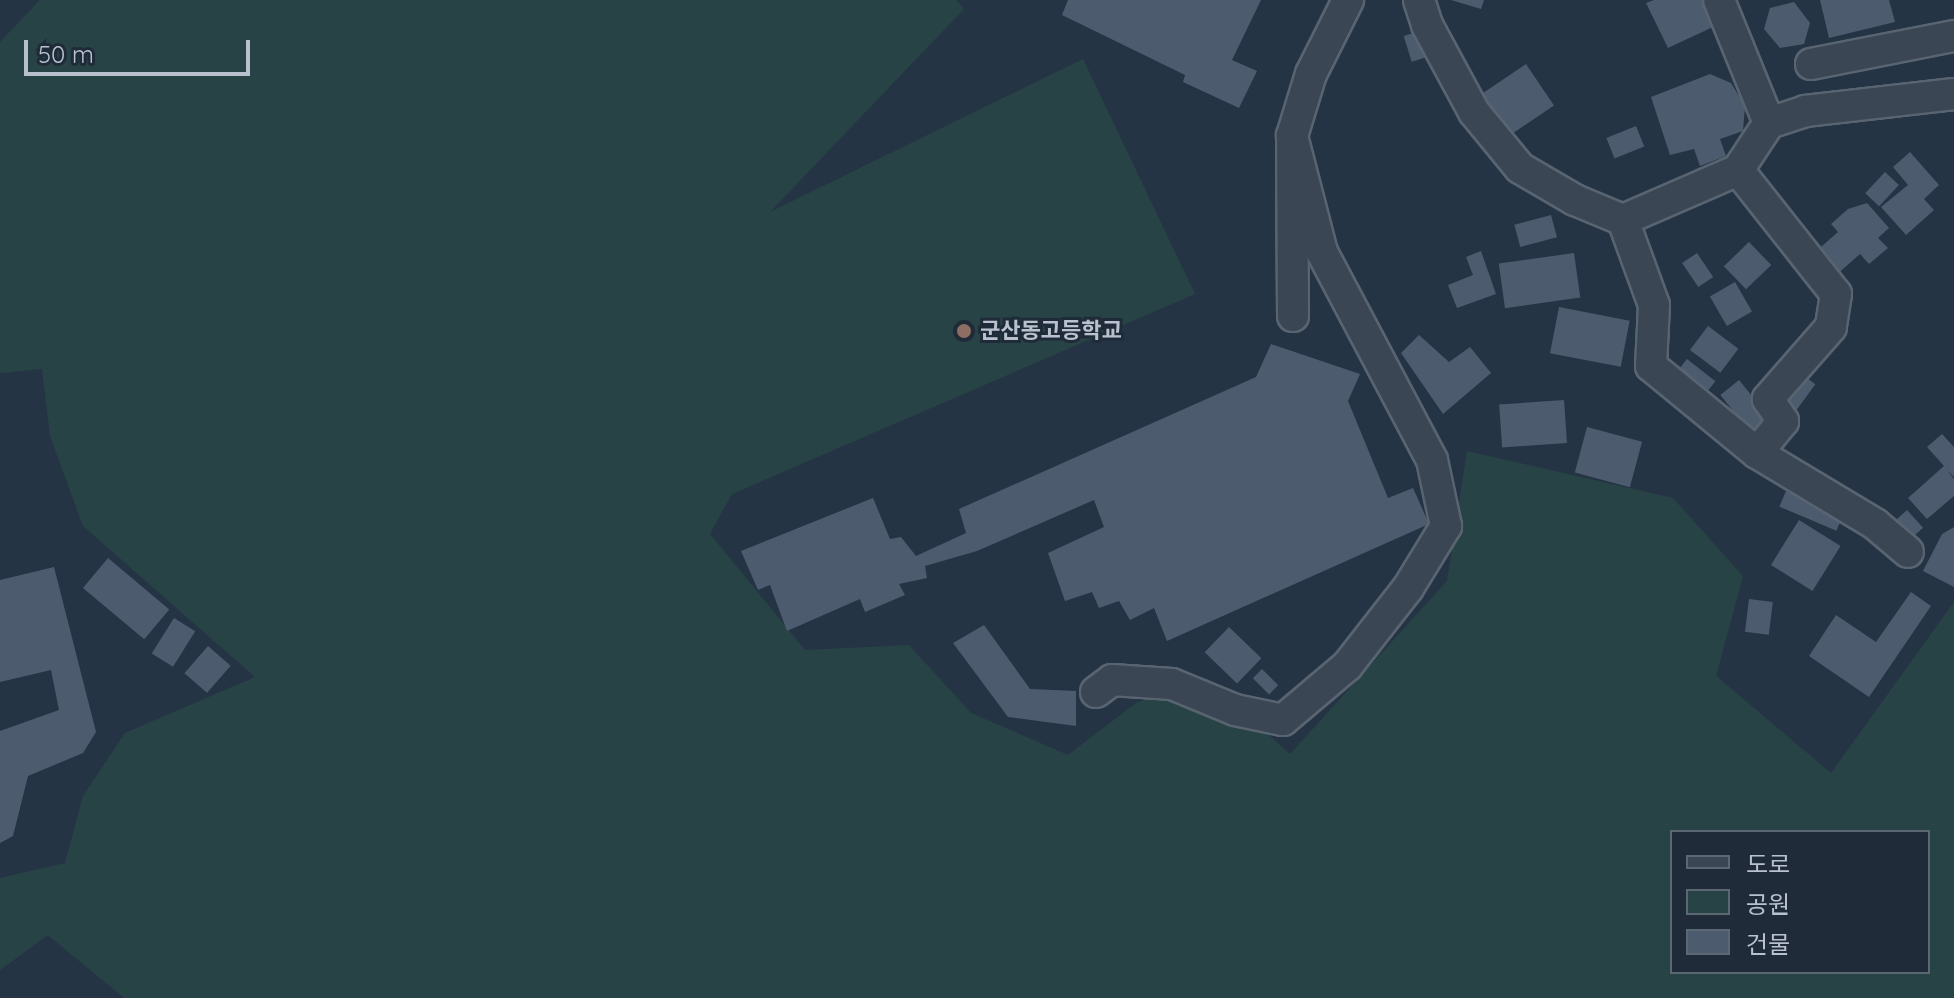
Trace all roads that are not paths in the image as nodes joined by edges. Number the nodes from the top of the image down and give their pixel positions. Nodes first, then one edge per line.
1 (1347, 0) edge
2 (1419, 0) edge
3 (1719, 0) edge
4 (1954, 36) edge
5 (1811, 64) dead end
6 (1954, 94) edge
7 (1769, 123) junction
8 (1292, 136) junction
9 (1738, 170) junction
10 (1623, 220) junction
11 (1293, 316) dead end
12 (1757, 453) junction
13 (1908, 552) dead end
14 (1096, 692) dead end

1 - 8 street
2 - 10 street
3 - 7 street
4 - 5 street
6 - 7 street
7 - 9 street
8 - 11 street
8 - 14 street
9 - 10 street
9 - 12 street
10 - 12 street
12 - 13 street

